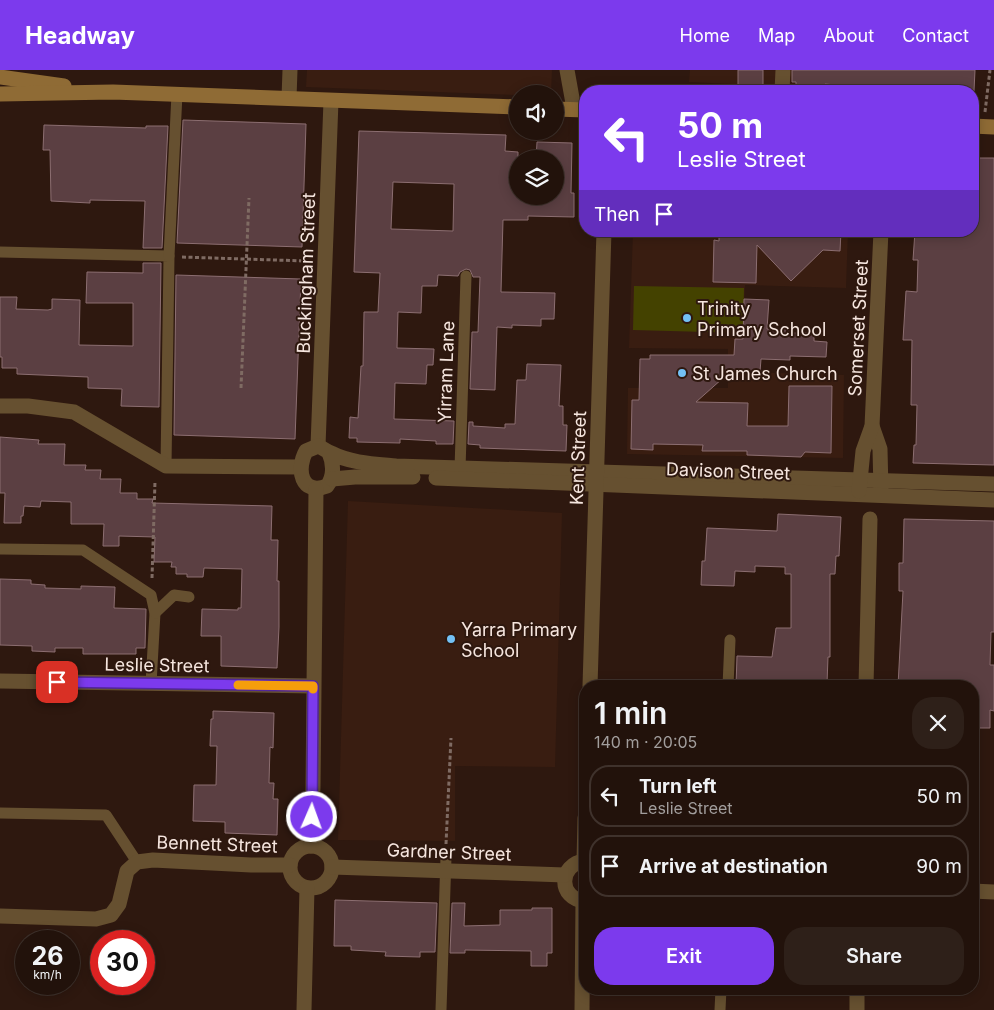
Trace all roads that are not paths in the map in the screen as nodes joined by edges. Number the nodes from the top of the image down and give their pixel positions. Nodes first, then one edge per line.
1 (290, 70) edge
2 (567, 70) edge
3 (784, 70) edge
4 (0, 77) edge
5 (783, 85) edge
6 (96, 92) junction
7 (0, 94) edge
8 (177, 94) junction
9 (289, 98) junction
10 (331, 101) junction
11 (509, 107) edge
12 (564, 109) edge
13 (579, 110) edge
14 (604, 237) edge
15 (881, 237) edge
16 (0, 252) edge
17 (169, 256) junction
18 (466, 276) dead end
19 (0, 406) edge
20 (872, 426) junction
21 (323, 449) junction
22 (166, 466) junction
23 (301, 467) junction
24 (460, 474) junction
25 (332, 479) junction
26 (597, 479) junction
27 (994, 484) edge
28 (859, 488) junction
29 (316, 489) junction
30 (881, 489) junction
31 (994, 500) edge
32 (870, 520) dead end
33 (0, 549) edge
34 (189, 597) dead end
35 (155, 613) junction
36 (730, 640) dead end
37 (0, 680) edge
38 (590, 680) edge
39 (728, 680) edge
40 (866, 680) edge
41 (151, 684) junction
42 (313, 686) junction
43 (0, 813) edge
44 (311, 846) junction
45 (137, 862) junction
46 (579, 863) edge
47 (446, 864) junction
48 (290, 865) junction
49 (332, 867) junction
50 (565, 875) junction
51 (307, 888) junction
52 (979, 891) edge
53 (994, 892) edge
54 (579, 899) edge
55 (0, 916) edge
56 (582, 995) edge
57 (721, 995) edge
58 (857, 995) edge
59 (304, 1010) edge
60 (441, 1010) edge
61 (582, 1010) edge
62 (720, 1010) edge
63 (857, 1010) edge

1 - 9 street
2 - 13 street
3 - 5 street
4 - 6 main road
6 - 7 main road
6 - 8 main road
8 - 9 main road
8 - 17 lane
9 - 10 main road
10 - 11 main road
10 - 21 street, Buckingham Street
12 - 13 main road
14 - 26 street, Kent Street
15 - 20 street, Somerset Street
16 - 17 lane
17 - 22 lane
18 - 24 lane, Yirram Lane
19 - 22 street
20 - 28 street, Somerset Street
20 - 30 street, Somerset Street
21 - 23 street
21 - 24 street, Davison Street
21 - 25 street
22 - 23 street
23 - 29 street
24 - 25 street, Davison Street
24 - 26 street, Davison Street
25 - 29 street
26 - 28 street, Davison Street
26 - 38 street, Kent Street
27 - 30 street, Davison Street
28 - 30 street, Davison Street
29 - 42 street
30 - 31 street, Davison Street
32 - 40 street
33 - 35 lane
34 - 35 lane
35 - 41 lane
36 - 39 lane
37 - 41 street, Leslie Street
41 - 42 street, Leslie Street
42 - 44 street
43 - 45 lane
44 - 48 street
44 - 49 street
45 - 48 street, Bennett Street
45 - 55 street, Bennett Street
46 - 50 street
47 - 49 street, Gardner Street
47 - 50 street, Gardner Street
47 - 60 lane
48 - 51 street
49 - 51 street
50 - 54 street
51 - 59 street
52 - 53 street
56 - 61 street
57 - 62 lane
58 - 63 street

